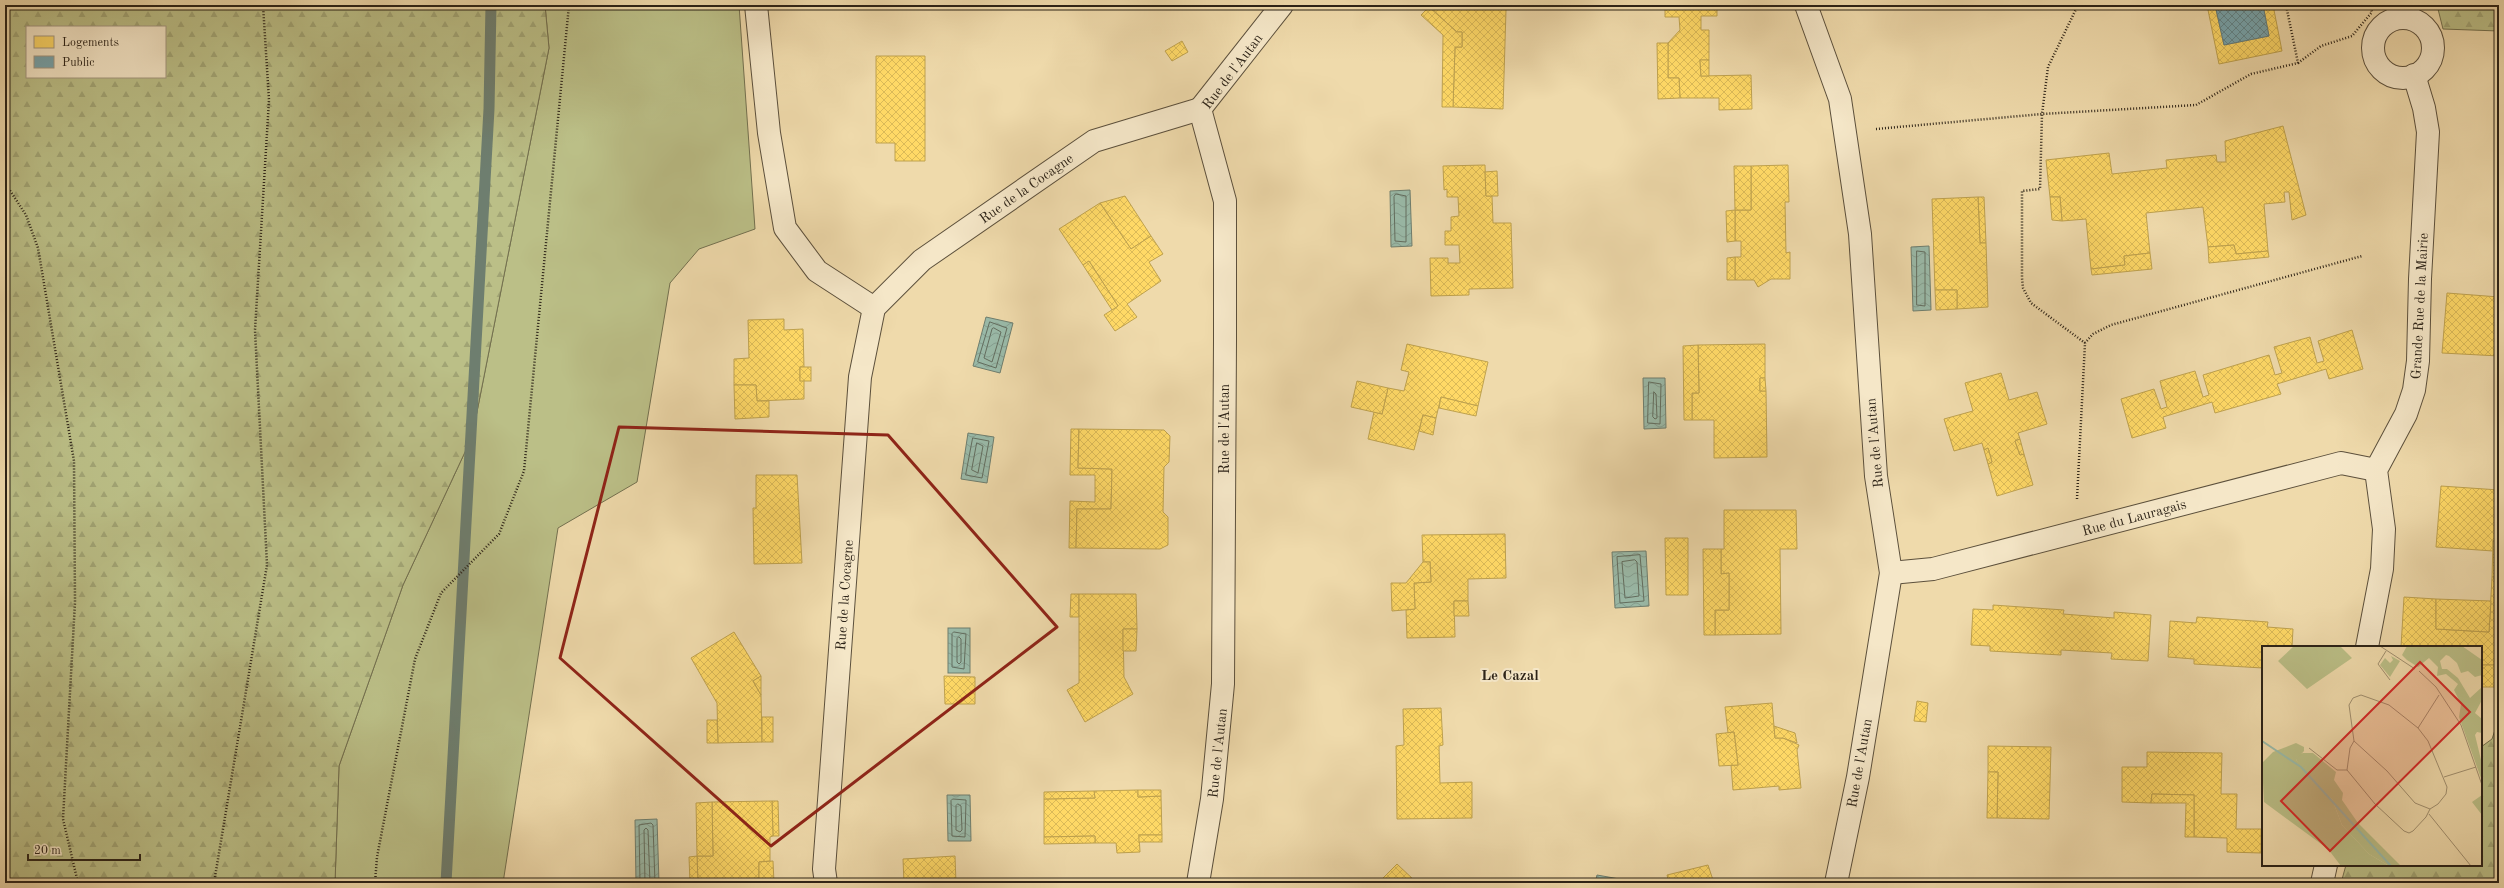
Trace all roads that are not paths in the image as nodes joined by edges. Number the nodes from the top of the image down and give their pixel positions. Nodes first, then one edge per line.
1 (756, 5) edge
2 (1282, 5) edge
3 (1806, 5) edge
4 (2395, 12) edge
5 (2414, 76) junction
6 (1200, 109) junction
7 (874, 308) junction
8 (2376, 470) junction
9 (1891, 573) junction
10 (2367, 646) edge
11 (2326, 866) edge
12 (826, 883) edge
13 (1198, 883) edge
14 (1836, 883) edge
15 (2322, 883) edge

1 - 7 street
2 - 6 street, Rue de l'Autan
3 - 9 street, Rue de l'Autan
4 - 5 street
4 - 5 street
5 - 8 street, Grande Rue de la Mairie
6 - 7 street, Rue de la Cocagne
6 - 13 street, Rue de l'Autan
7 - 12 street, Rue de la Cocagne
8 - 9 street, Rue du Lauragais
8 - 10 street
9 - 14 street, Rue de l'Autan
11 - 15 street

